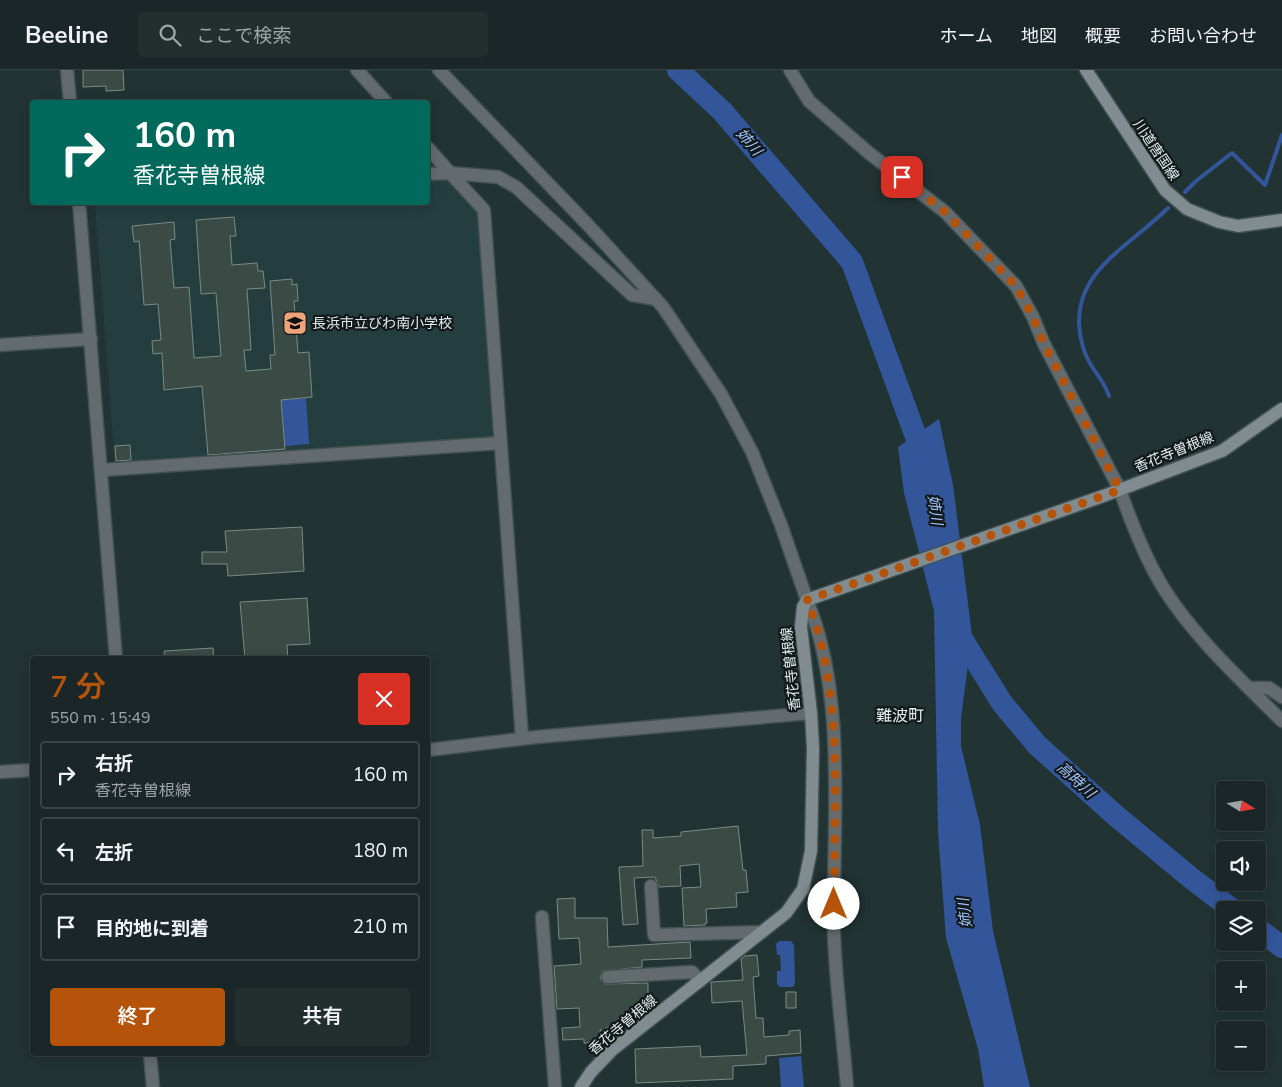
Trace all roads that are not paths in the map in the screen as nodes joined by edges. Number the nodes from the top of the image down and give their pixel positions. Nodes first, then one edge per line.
1 (67, 70) edge
2 (357, 70) edge
3 (439, 70) edge
4 (790, 70) edge
5 (1086, 70) edge
6 (70, 100) edge
7 (384, 100) edge
8 (430, 150) edge
9 (450, 173) junction
10 (430, 174) edge
11 (80, 205) edge
12 (1282, 220) edge
13 (656, 299) junction
14 (91, 339) junction
15 (0, 346) edge
16 (1282, 410) edge
17 (500, 443) junction
18 (102, 470) junction
19 (1120, 490) junction
20 (807, 600) junction
21 (116, 656) edge
22 (1250, 688) junction
23 (1282, 697) edge
24 (811, 713) junction
25 (1282, 721) edge
26 (522, 738) junction
27 (430, 750) edge
28 (30, 770) edge
29 (0, 772) edge
30 (651, 886) dead end
31 (542, 917) dead end
32 (762, 932) junction
33 (608, 977) dead end
34 (700, 980) junction
35 (150, 1056) edge
36 (153, 1087) edge
37 (555, 1087) edge
38 (581, 1087) edge
39 (847, 1087) edge

1 - 6 street
2 - 7 street
3 - 13 street
4 - 19 street
5 - 12 main road, 川道唐国線
8 - 9 street
9 - 10 street
9 - 13 street
9 - 17 street
11 - 14 street
13 - 20 street
14 - 15 street
14 - 18 street
16 - 19 main road, 香花寺曽根線
17 - 18 street
17 - 26 street
18 - 21 street
19 - 20 main road, 香花寺曽根線
19 - 22 street
20 - 24 main road, 香花寺曽根線
20 - 39 street
22 - 23 street
22 - 25 street
24 - 26 street
24 - 32 main road, 香花寺曽根線
26 - 27 street
28 - 29 street
30 - 32 street
31 - 37 street
32 - 34 main road, 香花寺曽根線
33 - 34 street
34 - 38 main road, 香花寺曽根線
35 - 36 street

